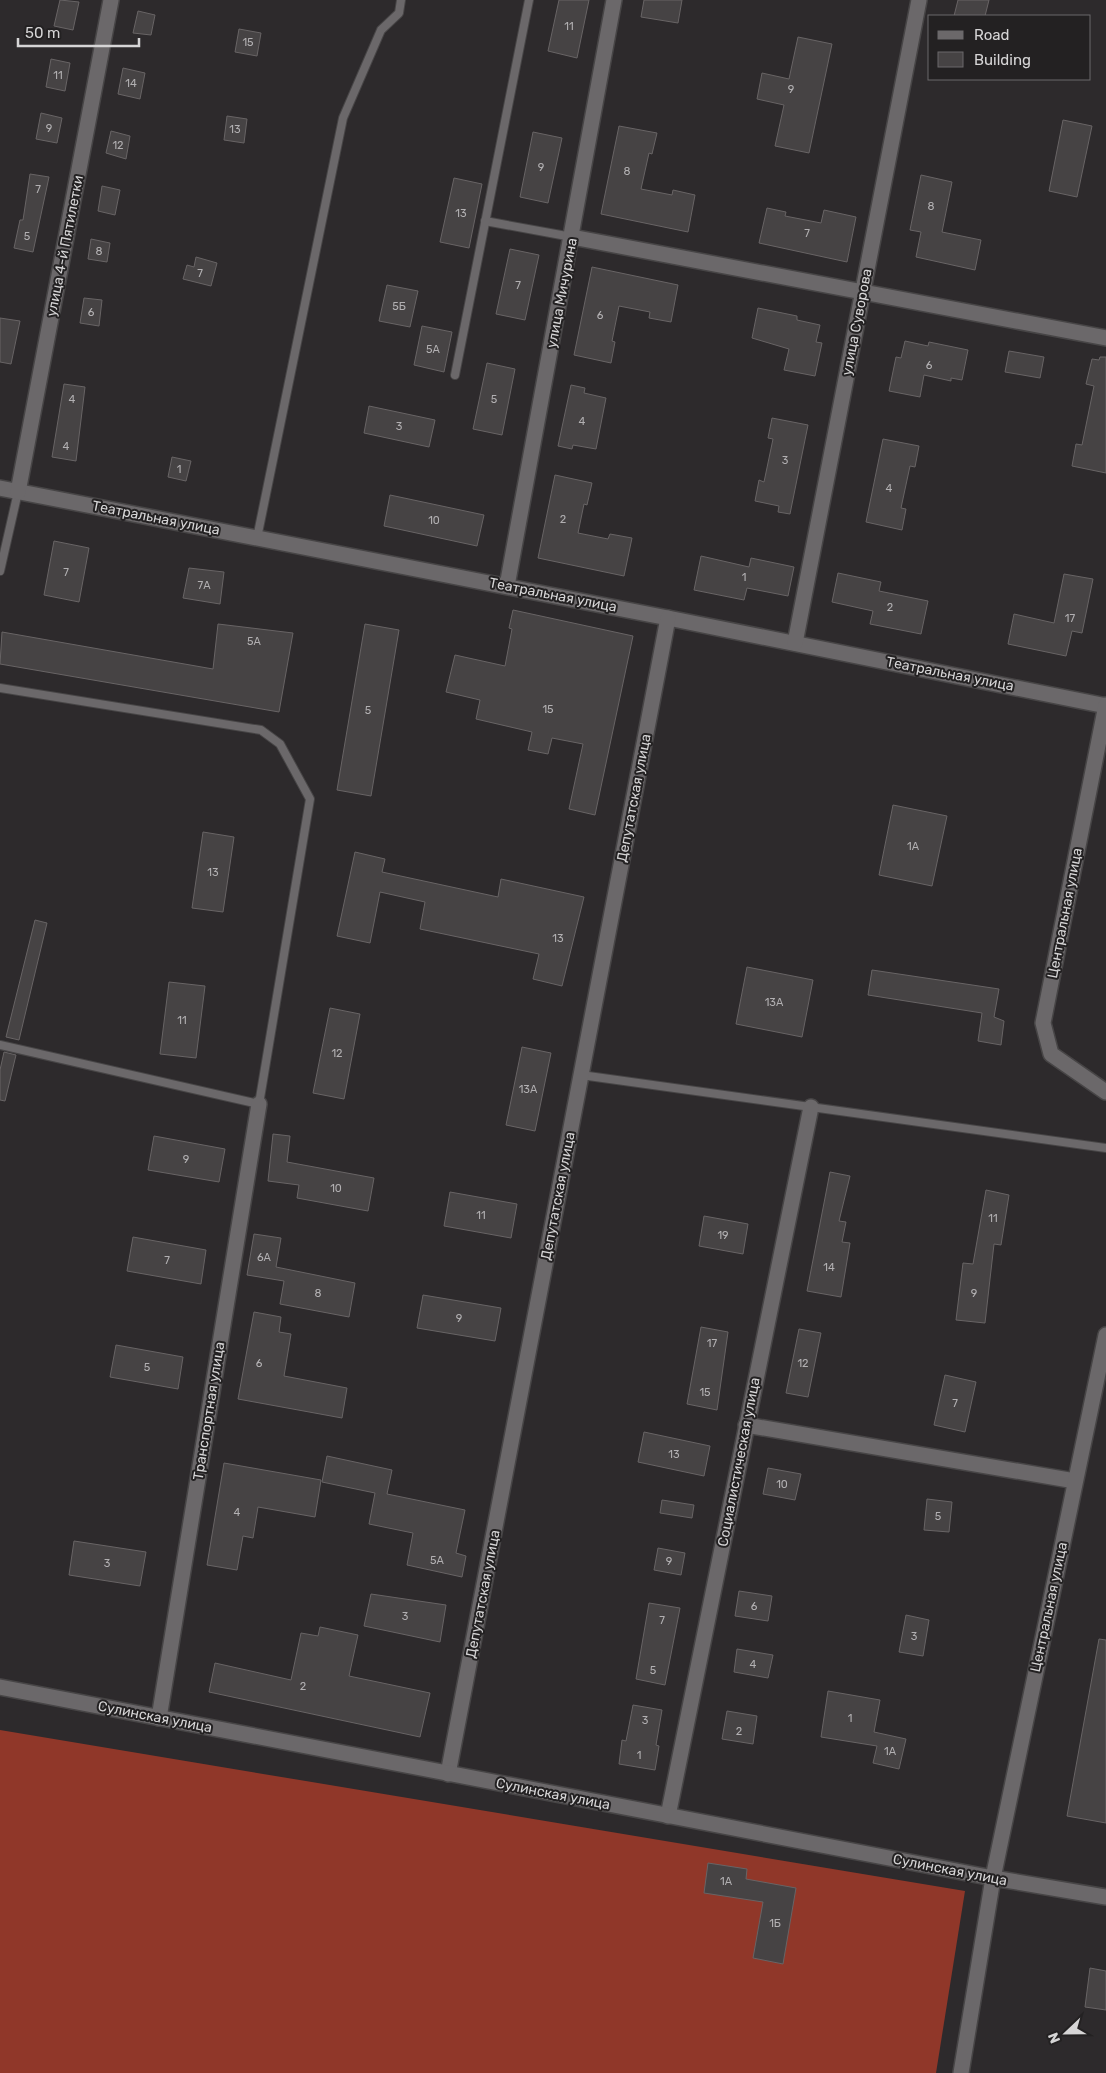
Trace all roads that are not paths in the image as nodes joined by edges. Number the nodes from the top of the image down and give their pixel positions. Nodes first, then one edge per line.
1 (111, 0) edge
2 (401, 0) edge
3 (529, 0) edge
4 (614, 0) edge
5 (919, 0) edge
6 (485, 221) junction
7 (572, 237) junction
8 (863, 292) junction
9 (1106, 338) edge
10 (455, 375) dead end
11 (0, 488) edge
12 (18, 492) junction
13 (257, 538) junction
14 (0, 571) edge
15 (507, 586) junction
16 (668, 618) junction
17 (795, 643) junction
18 (0, 688) edge
19 (1106, 705) edge
20 (0, 1045) edge
21 (581, 1075) junction
22 (1106, 1092) edge
23 (259, 1104) junction
24 (811, 1107) junction
25 (1106, 1148) edge
26 (1106, 1335) edge
27 (746, 1425) junction
28 (1076, 1481) junction
29 (0, 1687) edge
30 (159, 1718) junction
31 (448, 1774) junction
32 (668, 1816) junction
33 (993, 1878) junction
34 (1106, 1897) edge
35 (961, 2073) edge

1 - 12 street, улица 4-й Пятилетки
2 - 13 lane
3 - 6 lane
4 - 7 street, улица Мичурина
5 - 8 street, улица Суворова
6 - 7 lane
6 - 10 lane
7 - 8 street
7 - 15 street, улица Мичурина
8 - 9 street
8 - 17 street, улица Суворова
11 - 12 street, Театральная улица
12 - 13 street, Театральная улица
12 - 14 lane
13 - 15 street, Театральная улица
15 - 16 street, Театральная улица
16 - 17 street, Театральная улица
16 - 21 street, Депутатская улица
17 - 19 street, Театральная улица
18 - 23 lane
19 - 22 street, Центральная улица
20 - 23 lane
21 - 24 lane
21 - 31 street, Депутатская улица
23 - 30 street, Транспортная улица
24 - 25 lane
24 - 27 street, Социалистическая улица
26 - 28 street, Центральная улица
27 - 28 street
27 - 32 street, Социалистическая улица
28 - 33 street, Центральная улица
29 - 30 street, Сулинская улица
30 - 31 street, Сулинская улица
31 - 32 street, Сулинская улица
32 - 33 street, Сулинская улица
33 - 34 street, Сулинская улица
33 - 35 street, Центральная улица

